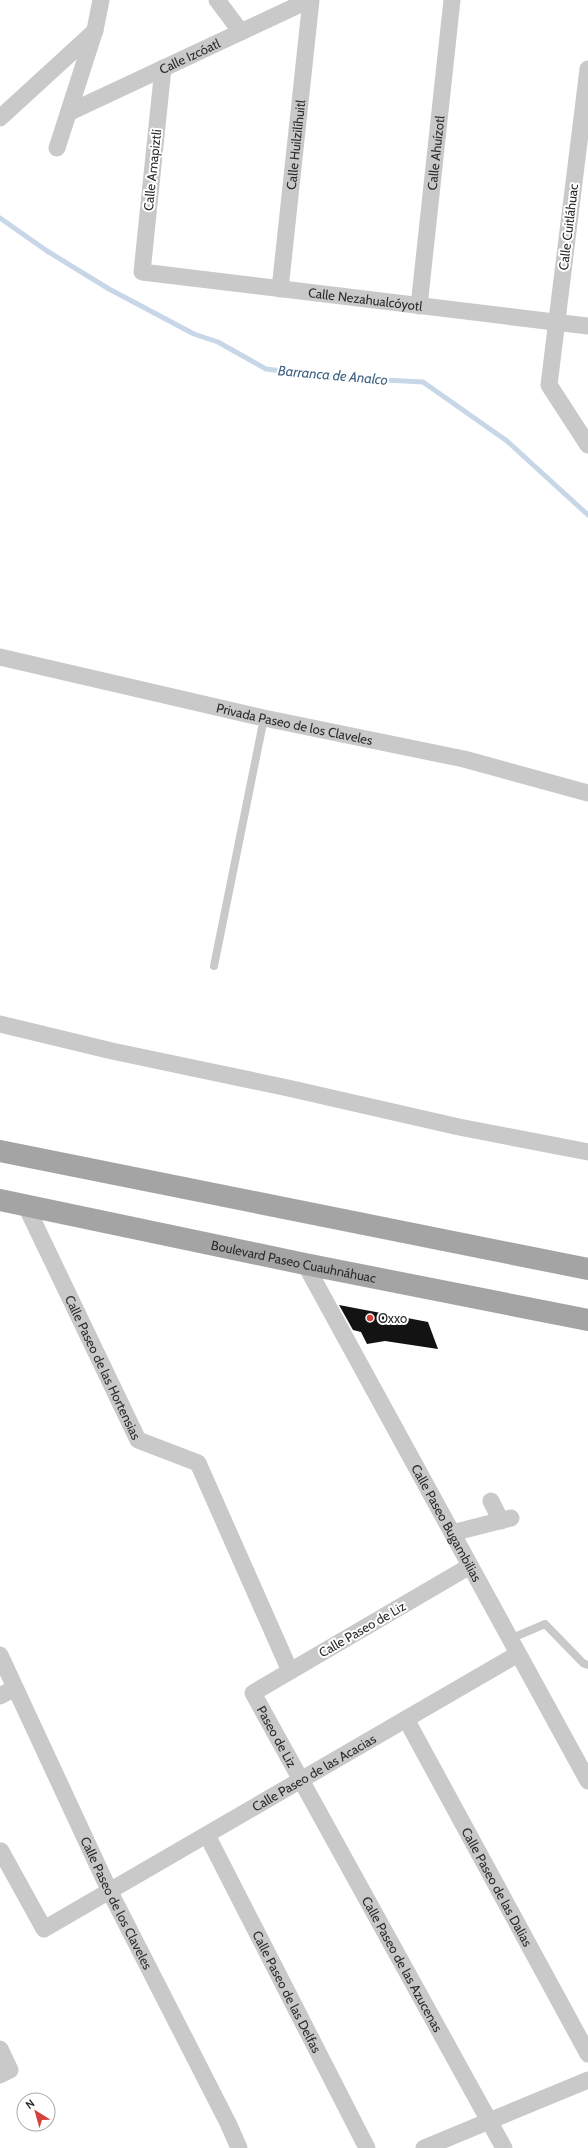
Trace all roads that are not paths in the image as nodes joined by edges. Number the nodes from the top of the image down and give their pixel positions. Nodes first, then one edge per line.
1 (101, 0) edge
2 (217, 0) edge
3 (310, 0) edge
4 (452, 0) edge
5 (95, 30) junction
6 (241, 32) junction
7 (163, 68) junction
8 (588, 69) edge
9 (70, 112) junction
10 (0, 118) edge
11 (57, 148) dead end
12 (142, 272) joint
13 (280, 289) junction
14 (419, 306) junction
15 (556, 322) junction
16 (588, 326) edge
17 (588, 445) edge
18 (0, 657) edge
19 (264, 718) junction
20 (588, 793) edge
21 (214, 966) dead end
22 (0, 1024) edge
23 (0, 1151) edge
24 (588, 1152) edge
25 (0, 1200) edge
26 (25, 1204) junction
27 (305, 1264) junction
28 (588, 1269) edge
29 (588, 1320) edge
30 (491, 1501) dead end
31 (452, 1533) junction
32 (470, 1566) junction
33 (510, 1639) junction
34 (518, 1654) junction
35 (0, 1655) edge
36 (588, 1665) edge
37 (290, 1671) junction
38 (15, 1688) junction
39 (253, 1692) joint
40 (0, 1696) edge
41 (406, 1719) junction
42 (302, 1780) junction
43 (588, 1781) edge
44 (207, 1835) junction
45 (0, 1851) edge
46 (110, 1892) junction
47 (0, 2049) edge
48 (588, 2054) edge
49 (0, 2075) edge
50 (588, 2080) edge
51 (489, 2121) junction
52 (239, 2148) edge
53 (367, 2148) edge
54 (424, 2148) edge
55 (504, 2148) edge

1 - 5 street
2 - 6 street
3 - 6 street, Calle Izcóatl
3 - 13 street, Calle Huilzilíhuitl
4 - 14 street, Calle Ahuízotl
5 - 9 street
5 - 10 street
6 - 7 street, Calle Izcóatl
7 - 9 street, Calle Izcóatl
7 - 12 street, Calle Amapiztli
8 - 15 street, Calle Cuitláhuac
9 - 11 street
12 - 13 street, Calle Nezahualcóyotl
13 - 14 street, Calle Nezahualcóyotl
14 - 15 street, Calle Nezahualcóyotl
15 - 16 street, Calle Nezahualcóyotl
15 - 17 street, Calle Cuitláhuac
18 - 19 street, Privada Paseo de los Claveles
19 - 20 street, Privada Paseo de los Claveles
19 - 21 lane
22 - 24 street
23 - 28 main road
25 - 26 main road, Boulevard Paseo Cuauhnáhuac
26 - 27 main road, Boulevard Paseo Cuauhnáhuac
26 - 37 street, Calle Paseo de las Hortensias
27 - 29 main road, Boulevard Paseo Cuauhnáhuac
27 - 31 street, Calle Paseo Bugambilias
30 - 31 street
31 - 32 street, Calle Paseo Bugambilias
32 - 33 street, Calle Paseo Bugambilias
32 - 37 street, Calle Paseo de Liz
33 - 34 street, Calle Paseo Bugambilias
33 - 36 lane
34 - 41 street, Calle Paseo de las Acacias
34 - 43 street, Calle Paseo Bugambilias
35 - 38 street, Calle Paseo de los Claveles
37 - 39 street, Calle Paseo de Liz
38 - 40 street
38 - 46 street, Calle Paseo de los Claveles
39 - 42 street, Paseo de Liz
41 - 42 street, Calle Paseo de las Acacias
41 - 48 street, Calle Paseo de las Dalias
42 - 44 street, Calle Paseo de las Acacias
42 - 51 street, Calle Paseo de las Azucenas
44 - 46 street, Calle Paseo de las Acacias
44 - 53 street, Calle Paseo de las Delfas
45 - 46 street, Calle Paseo de las Acacias
46 - 52 street, Calle Paseo de los Claveles
47 - 49 street
50 - 51 street
51 - 54 street
51 - 55 street, Calle Paseo de las Azucenas

